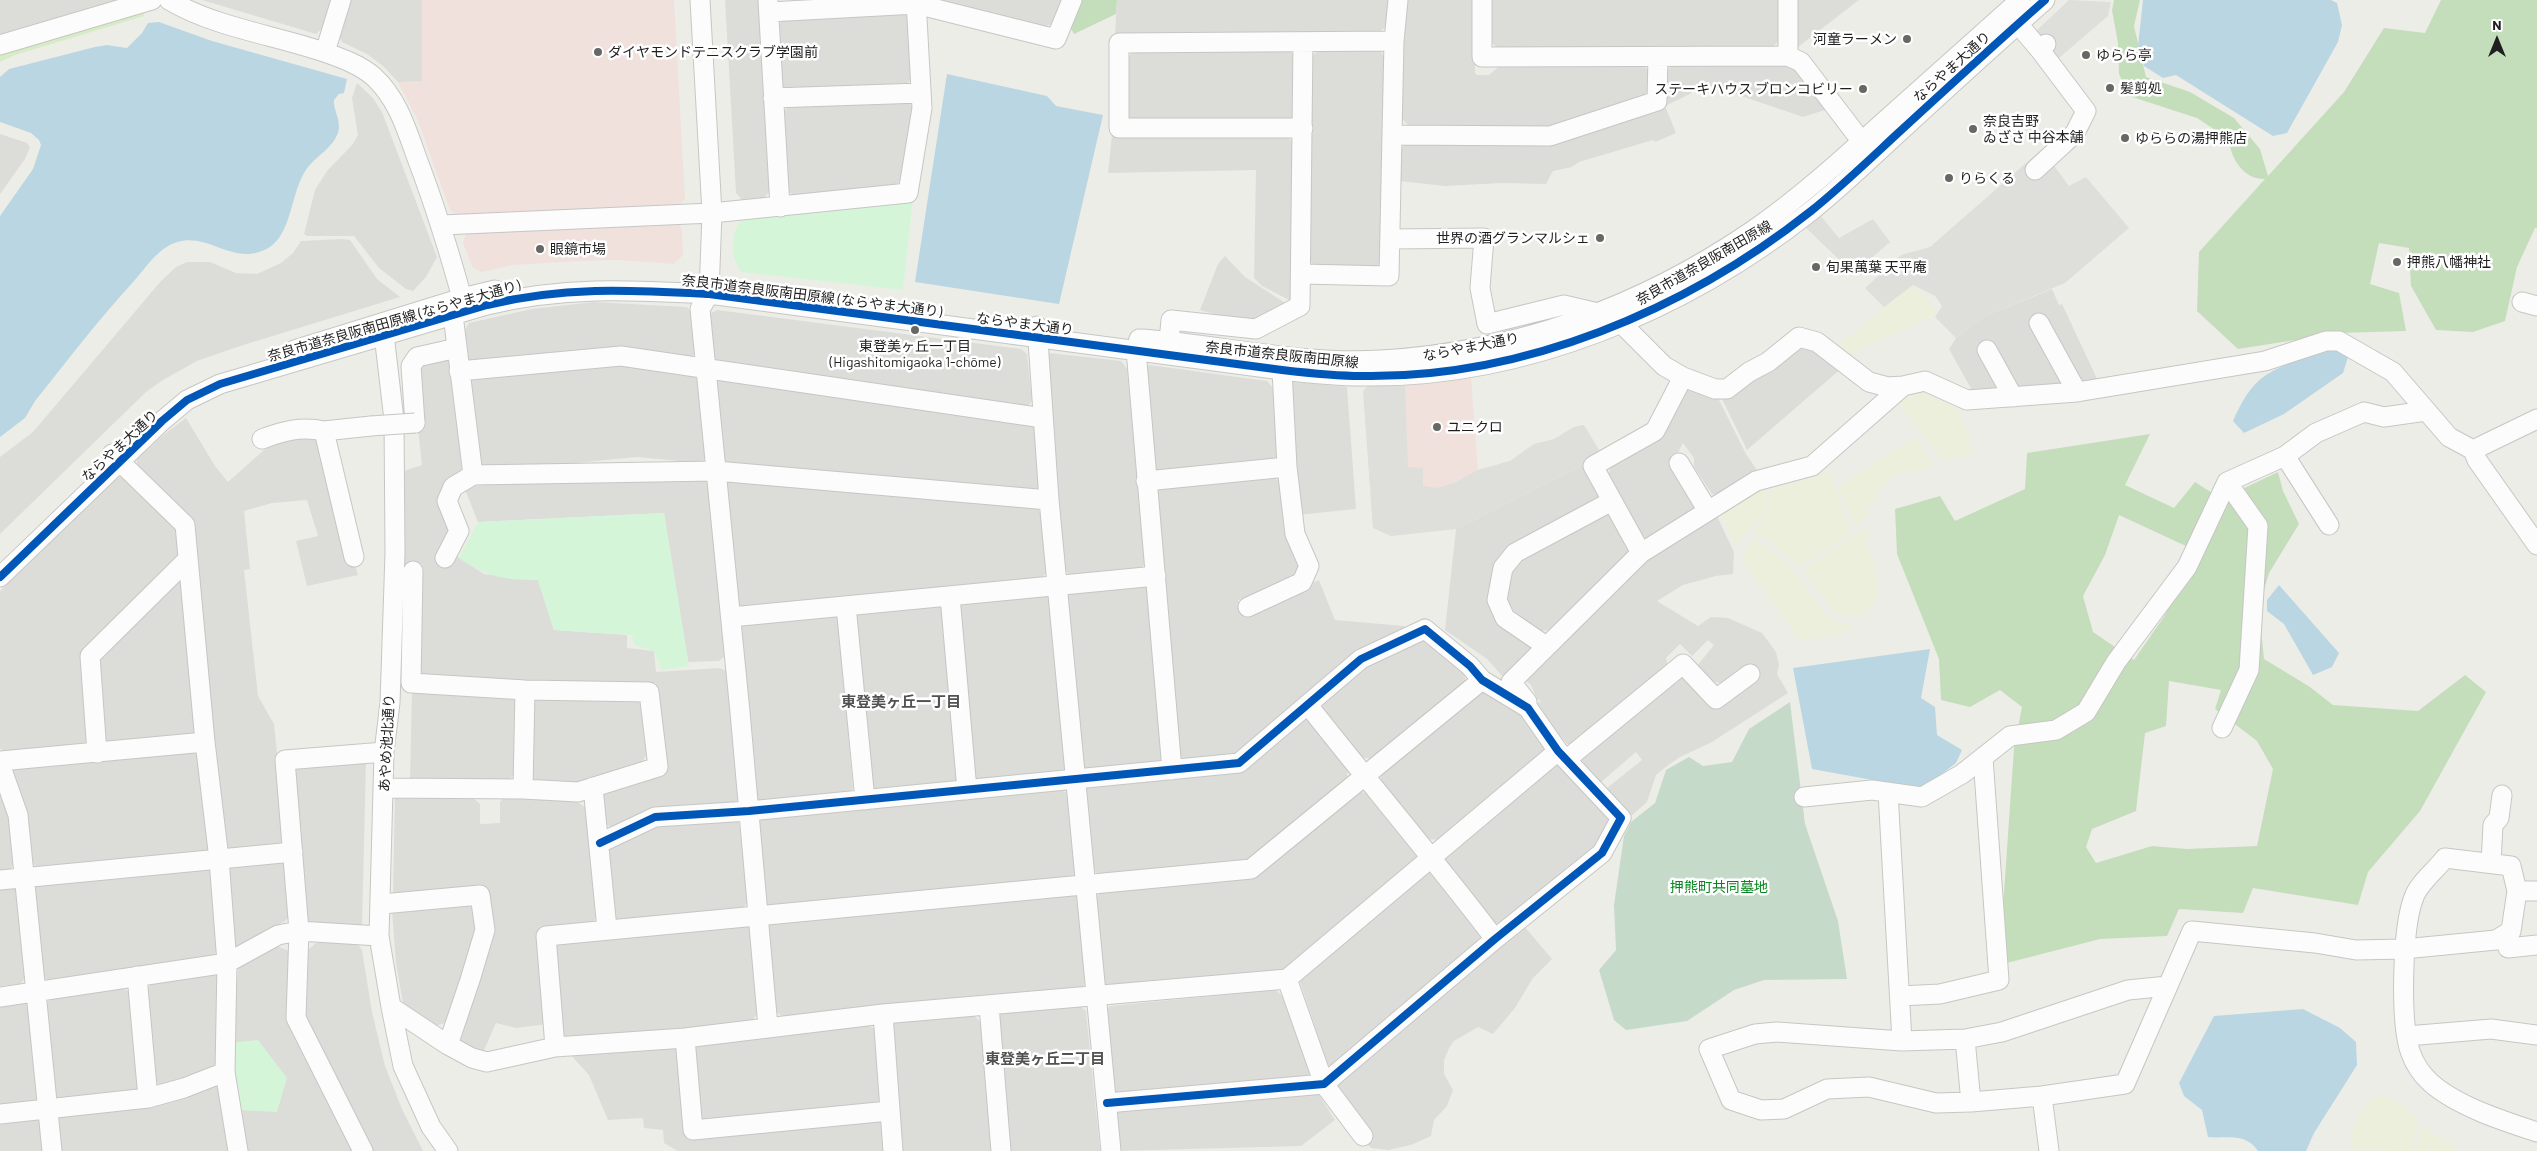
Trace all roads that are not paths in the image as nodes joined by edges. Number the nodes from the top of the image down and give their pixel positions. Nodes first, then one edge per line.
1 (152, 0) edge
2 (169, 0) edge
3 (341, 0) edge
4 (700, 0) edge
5 (1072, 0) edge
6 (1398, 0) edge
7 (1482, 0) edge
8 (1788, 0) edge
9 (2020, 0) edge
10 (2045, 0) edge
11 (916, 2) edge
12 (769, 6) edge
13 (2018, 24) junction
14 (1394, 41) junction
15 (1303, 42) junction
16 (0, 44) edge
17 (325, 52) junction
18 (1788, 56) junction
19 (1658, 57) junction
20 (921, 93) junction
21 (773, 98) junction
22 (1303, 128) junction
23 (1394, 135) junction
24 (1869, 148) junction
25 (2035, 170) dead end
26 (780, 207) junction
27 (712, 213) junction
28 (442, 225) junction
29 (1391, 239) junction
30 (1302, 274) junction
31 (709, 289) junction
32 (462, 298) junction
33 (1598, 314) junction
34 (453, 315) junction
35 (2039, 323) dead end
36 (1622, 324) junction
37 (383, 329) junction
38 (1037, 332) junction
39 (1168, 341) junction
40 (1138, 344) junction
41 (457, 348) junction
42 (1987, 350) dead end
43 (705, 368) junction
44 (1282, 370) junction
45 (459, 371) junction
46 (1683, 377) junction
47 (1903, 386) junction
48 (2077, 392) junction
49 (2013, 397) junction
50 (2426, 411) junction
51 (1043, 418) junction
52 (2537, 419) edge
53 (324, 431) junction
54 (262, 439) dead end
55 (2473, 450) junction
56 (2285, 456) junction
57 (115, 457) junction
58 (1679, 463) dead end
59 (1287, 467) junction
60 (716, 471) junction
61 (473, 475) junction
62 (1146, 481) junction
63 (2227, 482) junction
64 (1049, 500) junction
65 (1612, 502) junction
66 (1708, 511) junction
67 (2329, 525) dead end
68 (2537, 545) edge
69 (1641, 553) junction
70 (354, 557) dead end
71 (445, 558) dead end
72 (0, 559) edge
73 (188, 559) junction
74 (413, 571) dead end
75 (1156, 576) junction
76 (0, 577) edge
77 (1058, 586) junction
78 (950, 596) junction
79 (846, 606) junction
80 (1248, 606) dead end
81 (731, 617) junction
82 (1546, 646) junction
83 (1750, 674) dead end
84 (1482, 680) junction
85 (525, 690) junction
86 (1308, 706) junction
87 (1528, 708) junction
88 (2222, 728) dead end
89 (204, 742) junction
90 (384, 752) junction
91 (96, 753) junction
92 (1562, 755) junction
93 (1982, 758) junction
94 (0, 763) edge
95 (1172, 770) junction
96 (1364, 776) junction
97 (1076, 780) junction
98 (593, 787) junction
99 (385, 788) junction
100 (523, 789) junction
101 (968, 790) junction
102 (1888, 792) junction
103 (2502, 795) dead end
104 (1804, 797) dead end
105 (865, 800) junction
106 (749, 810) junction
107 (600, 843) junction
108 (293, 852) junction
109 (1432, 856) junction
110 (219, 859) junction
111 (2491, 863) junction
112 (25, 877) junction
113 (0, 880) edge
114 (1086, 884) junction
115 (2537, 891) edge
116 (2516, 892) junction
117 (382, 904) junction
118 (758, 916) junction
119 (607, 929) junction
120 (299, 931) junction
121 (380, 936) junction
122 (1495, 939) junction
123 (2537, 945) edge
124 (2508, 948) dead end
125 (2404, 950) junction
126 (227, 963) junction
127 (137, 976) junction
128 (1287, 980) junction
129 (2168, 986) junction
130 (38, 991) junction
131 (1096, 996) junction
132 (1900, 996) junction
133 (0, 997) edge
134 (989, 1005) junction
135 (391, 1007) junction
136 (883, 1014) junction
137 (768, 1027) junction
138 (2537, 1035) edge
139 (2407, 1036) junction
140 (685, 1038) junction
141 (1965, 1039) junction
142 (1902, 1041) junction
143 (448, 1045) junction
144 (555, 1047) junction
145 (225, 1072) junction
146 (1324, 1084) junction
147 (2042, 1096) junction
148 (148, 1098) junction
149 (1971, 1102) junction
150 (1107, 1103) junction
151 (48, 1110) junction
152 (889, 1111) junction
153 (0, 1114) edge
154 (2537, 1132) edge
155 (1363, 1136) dead end
156 (52, 1151) edge
157 (238, 1151) edge
158 (364, 1151) edge
159 (448, 1151) edge
160 (893, 1151) edge
161 (1002, 1151) edge
162 (1111, 1151) edge
163 (2049, 1151) edge

1 - 16 street
2 - 17 street
3 - 17 street
4 - 27 street
5 - 11 street
6 - 14 street
7 - 19 street
8 - 18 street
9 - 24 street, ならやま大通り
10 - 13 street, ならやま大通り
11 - 12 street
11 - 20 street
12 - 21 street
13 - 24 street, ならやま大通り
13 - 25 street
14 - 15 street
14 - 23 street
15 - 22 street
15 - 22 street
17 - 28 street
18 - 19 street
18 - 24 street
19 - 23 street
20 - 21 street
20 - 26 street
21 - 26 street
22 - 30 street
23 - 29 street
24 - 33 street, ならやま大通り
24 - 36 street, 奈良市道奈良阪南田原線
26 - 27 street
27 - 28 street
27 - 31 street
28 - 32 street
29 - 30 street
29 - 33 street
30 - 39 street
31 - 32 street, ならやま大通り
31 - 34 street, 奈良市道奈良阪南田原線 (ならやま大通り)
31 - 38 street, 奈良市道奈良阪南田原線 (ならやま大通り)
31 - 43 street
32 - 34 street
32 - 37 street, ならやま大通り
33 - 36 street
33 - 39 street, ならやま大通り
34 - 37 street, 奈良市道奈良阪南田原線 (ならやま大通り)
34 - 41 street
35 - 48 street
36 - 44 street, 奈良市道奈良阪南田原線
36 - 46 street
37 - 57 street, ならやま大通り
37 - 90 street, あやめ池北通り
38 - 40 street, 奈良市道奈良阪南田原線 (ならやま大通り)
38 - 51 street
39 - 40 street, ならやま大通り
40 - 44 street, 奈良市道奈良阪南田原線
40 - 62 street
41 - 45 street
41 - 53 street, bridge
42 - 49 street
43 - 45 street
43 - 51 street
43 - 60 street
44 - 59 street
45 - 61 street
46 - 47 street
46 - 65 street
47 - 49 street
47 - 66 street
48 - 49 street
48 - 50 street
50 - 55 street
50 - 56 street
51 - 64 street
52 - 55 street
53 - 54 street
53 - 70 street
55 - 68 street
56 - 63 street
56 - 67 street
57 - 72 street, ならやま大通り
57 - 73 street
57 - 76 street
58 - 66 street
59 - 62 street
59 - 80 street
60 - 61 street
60 - 64 street
60 - 81 street
61 - 71 street
62 - 75 street
63 - 88 street
63 - 93 street
64 - 77 street
65 - 69 street
65 - 82 street
66 - 69 street
69 - 82 street
73 - 89 street
73 - 91 street
74 - 85 street
75 - 77 street
75 - 95 street
77 - 78 street
77 - 97 street
78 - 79 street
78 - 101 street
79 - 81 street
79 - 105 street
81 - 106 street
82 - 87 street
83 - 92 street
84 - 86 street
84 - 87 street
84 - 96 street
85 - 98 street
85 - 100 street
86 - 95 street
86 - 96 street
87 - 92 street
89 - 91 street
89 - 110 street
90 - 99 street, あやめ池北通り
90 - 108 street
91 - 94 street
92 - 109 street
92 - 122 street
93 - 102 street
93 - 132 street
94 - 112 street
95 - 97 street
96 - 109 street
96 - 114 street
97 - 101 street
97 - 114 street
98 - 100 street
98 - 107 street
99 - 100 street
99 - 117 street, あやめ池北通り
101 - 105 street
102 - 104 street
102 - 132 street
103 - 111 street
105 - 106 street
106 - 107 street
106 - 118 street
107 - 119 street
108 - 110 street
108 - 120 street
109 - 122 street
109 - 128 street
110 - 112 street
110 - 126 street
111 - 116 street
111 - 125 street
112 - 113 street
112 - 130 street
114 - 118 street
114 - 131 street
115 - 116 street
116 - 125 street
117 - 121 street, あやめ池北通り
117 - 143 street
118 - 119 street
118 - 137 street
119 - 144 street
120 - 121 street
120 - 126 street
120 - 158 street
121 - 135 street, あやめ池北通り
122 - 146 street
123 - 124 street
125 - 129 street
125 - 139 street
126 - 127 street
126 - 145 street
127 - 130 street
127 - 148 street
128 - 131 street
128 - 146 street
129 - 141 street
129 - 147 street
130 - 133 street
130 - 151 street
131 - 134 street
131 - 150 street
132 - 142 street
134 - 136 street
134 - 161 street
135 - 143 street
135 - 159 street, あやめ池北通り
136 - 137 street
136 - 152 street
137 - 140 street
138 - 139 street
139 - 154 street
140 - 144 street
140 - 152 street
141 - 142 street
141 - 149 street
142 - 149 street
143 - 144 street
145 - 148 street
145 - 157 street
146 - 150 street
146 - 155 street
147 - 149 street
147 - 163 street
148 - 151 street
150 - 162 street
151 - 153 street
151 - 156 street
152 - 160 street

